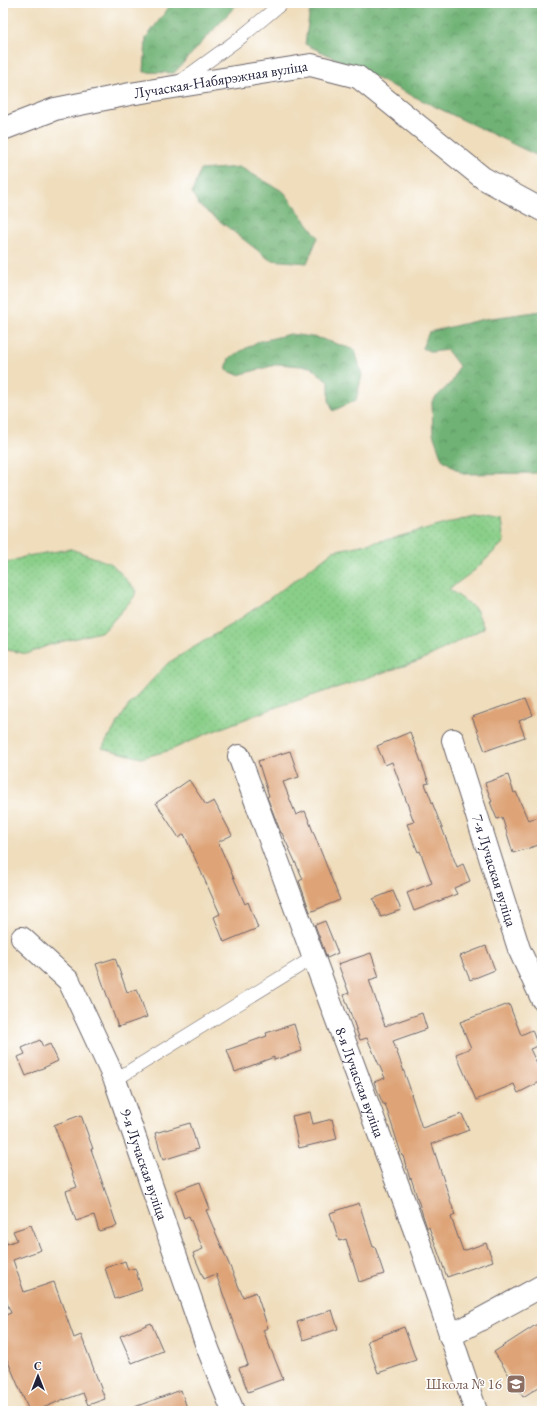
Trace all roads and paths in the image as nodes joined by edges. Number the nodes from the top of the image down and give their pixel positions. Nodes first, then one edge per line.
1 (282, 3) edge
2 (172, 87) junction
3 (3, 129) edge
4 (542, 210) edge
5 (453, 740) dead end
6 (239, 756) dead end
7 (22, 938) dead end
8 (314, 957) junction
9 (542, 999) edge
10 (115, 1080) junction
11 (542, 1286) edge
12 (450, 1336) junction
13 (233, 1411) edge
14 (476, 1411) edge

1 - 2 lane
2 - 3 street, Лучаская-Набярэжная вуліца
2 - 4 street, Лучаская-Набярэжная вуліца
5 - 9 street, 7-я Лучаская вуліца
6 - 8 street, 8-я Лучаская вуліца
7 - 10 street, 9-я Лучаская вуліца
8 - 10 lane
8 - 12 street, 8-я Лучаская вуліца
10 - 13 street, 9-я Лучаская вуліца
11 - 12 street
12 - 14 street, 8-я Лучаская вуліца

